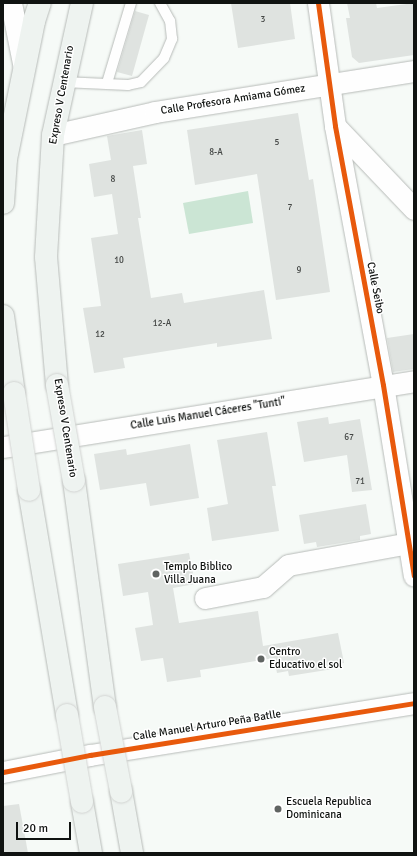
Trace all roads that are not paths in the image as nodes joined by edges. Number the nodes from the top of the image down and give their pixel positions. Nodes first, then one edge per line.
1 (11, 3) edge
2 (40, 3) edge
3 (82, 3) edge
4 (131, 3) edge
5 (160, 3) edge
6 (318, 3) edge
7 (24, 68) junction
8 (414, 71) edge
9 (63, 82) junction
10 (107, 84) junction
11 (330, 85) junction
12 (335, 126) junction
13 (53, 135) junction
14 (3, 203) edge
15 (414, 209) edge
16 (3, 316) edge
17 (414, 381) edge
18 (383, 385) junction
19 (3, 447) edge
20 (409, 543) junction
21 (414, 576) edge
22 (205, 598) dead end
23 (414, 703) edge
24 (3, 772) edge
25 (91, 853) edge
26 (132, 853) edge

1 - 7 street
2 - 7 main road
3 - 9 main road, Expreso V Centenario
4 - 10 lane
5 - 10 lane
6 - 11 street, Calle Seibo
7 - 14 main road
8 - 11 street, Calle Profesora Amiama Gómez
9 - 10 lane
9 - 13 main road, Expreso V Centenario
11 - 12 street, Calle Seibo
11 - 13 street, Calle Profesora Amiama Gómez
12 - 15 street
12 - 18 street, Calle Seibo
13 - 26 main road, Expreso V Centenario, bridge
16 - 25 main road, bridge
17 - 18 street, Calle Luis Manuel Cáceres "Tunti"
18 - 19 street, Calle Luis Manuel Cáceres "Tunti"
18 - 20 street, Calle Seibo
20 - 21 street, Calle Seibo
20 - 22 street
23 - 24 street, Calle Manuel Arturo Peña Batlle

